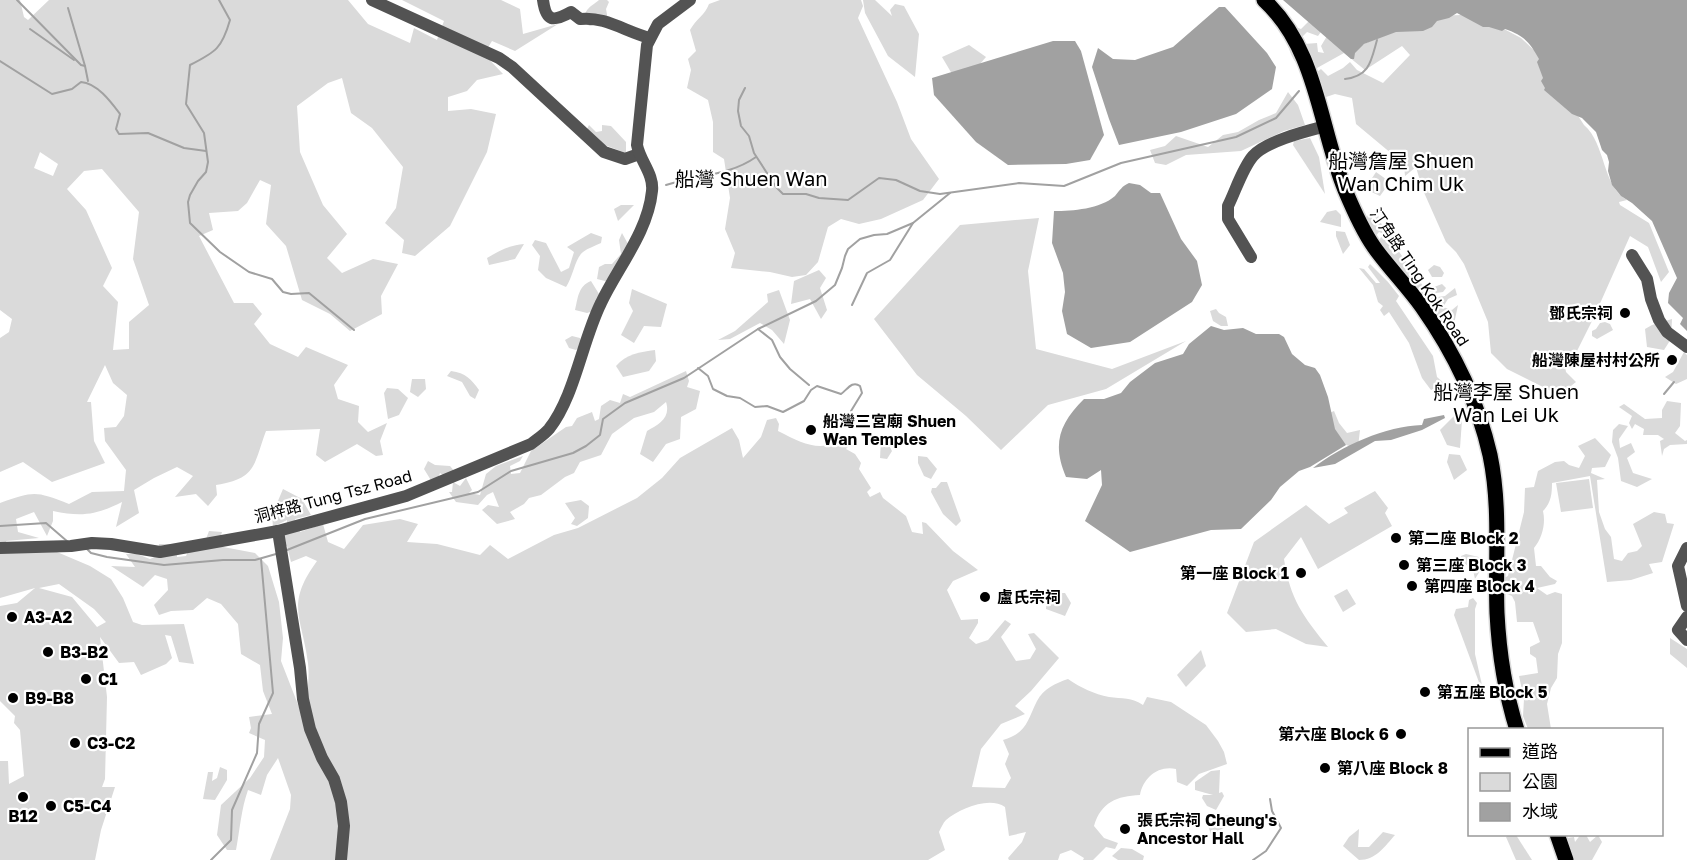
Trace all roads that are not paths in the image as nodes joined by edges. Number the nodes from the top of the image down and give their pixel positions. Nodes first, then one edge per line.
1 (372, 0) edge
2 (543, 0) edge
3 (690, 0) edge
4 (1264, 0) edge
5 (650, 38) junction
6 (1326, 126) junction
7 (639, 154) junction
8 (1632, 255) dead end
9 (1251, 257) dead end
10 (1687, 347) edge
11 (278, 531) junction
12 (0, 548) edge
13 (1687, 548) edge
14 (1687, 606) edge
15 (1687, 617) edge
16 (1687, 640) edge
17 (1517, 728) edge
18 (1558, 836) edge
19 (341, 860) edge
20 (1566, 860) edge

1 - 7 street
2 - 5 street
3 - 5 street, 洞梓路 Tung Tsz Road
4 - 6 main road, 汀角路 Ting Kok Road
5 - 7 street, 洞梓路 Tung Tsz Road
6 - 9 street
6 - 17 main road, 汀角路 Ting Kok Road
7 - 11 street, 洞梓路 Tung Tsz Road
8 - 10 street
11 - 12 street, 洞梓路 Tung Tsz Road
11 - 19 street
13 - 14 street
15 - 16 street
18 - 20 main road

